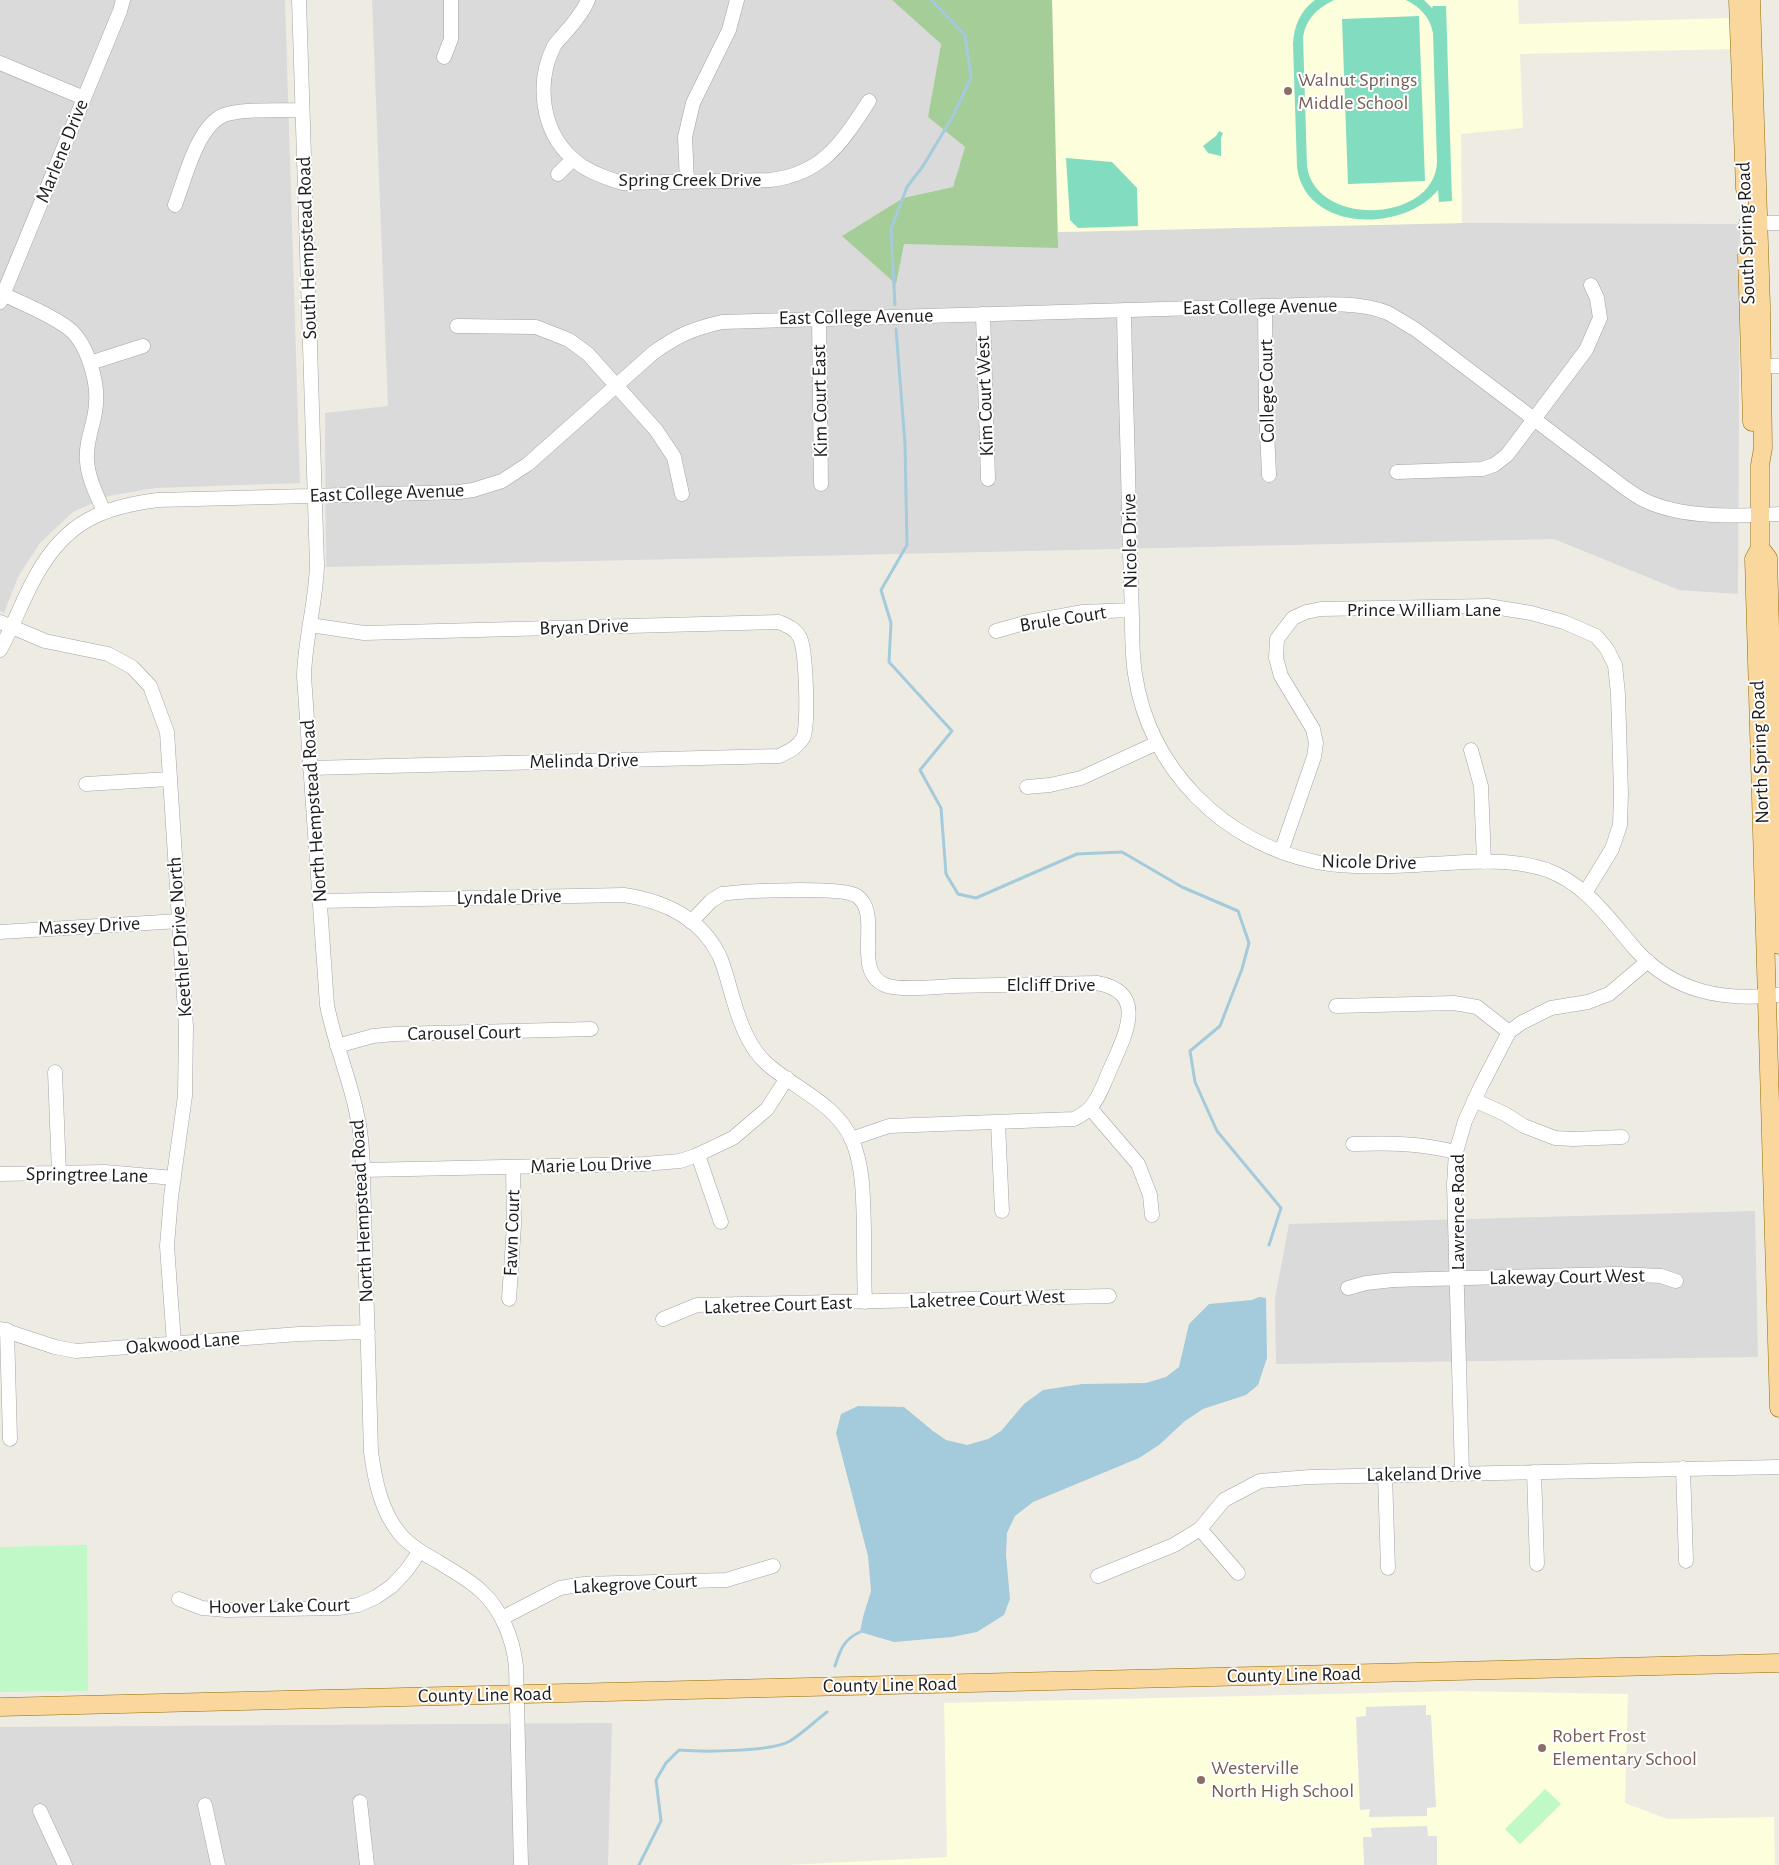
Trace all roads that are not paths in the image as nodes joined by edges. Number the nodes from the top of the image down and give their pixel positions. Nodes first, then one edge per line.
1 (123, 0) edge
2 (299, 0) edge
3 (451, 0) edge
4 (588, 0) edge
5 (737, 0) edge
6 (1738, 0) edge
7 (1751, 0) edge
8 (444, 57) dead end
9 (0, 63) edge
10 (84, 98) junction
11 (870, 101) dead end
12 (302, 110) junction
13 (1749, 141) junction
14 (573, 159) junction
15 (558, 174) dead end
16 (687, 182) junction
17 (175, 205) dead end
18 (1752, 223) junction
19 (1779, 224) edge
20 (1591, 286) dead end
21 (2, 298) edge
22 (1265, 306) junction
23 (1124, 310) junction
24 (983, 314) junction
25 (819, 318) junction
26 (458, 326) dead end
27 (143, 346) dead end
28 (90, 363) junction
29 (1764, 366) edge
30 (616, 387) junction
31 (1534, 419) junction
32 (1397, 472) dead end
33 (1269, 475) dead end
34 (988, 479) dead end
35 (821, 484) dead end
36 (682, 494) dead end
37 (314, 496) junction
38 (104, 512) junction
39 (1779, 514) edge
40 (1761, 515) junction
41 (1132, 610) junction
42 (6, 625) edge
43 (310, 625) junction
44 (996, 631) dead end
45 (0, 650) edge
46 (806, 690) joint
47 (1156, 743) junction
48 (1471, 750) dead end
49 (310, 768) junction
50 (169, 779) junction
51 (86, 784) dead end
52 (1027, 786) dead end
53 (1772, 791) edge
54 (1281, 852) junction
55 (1484, 862) junction
56 (1586, 893) junction
57 (320, 902) junction
58 (179, 921) junction
59 (691, 922) junction
60 (0, 932) edge
61 (1779, 945) edge
62 (1648, 961) junction
63 (1774, 996) edge
64 (1336, 1006) dead end
65 (591, 1029) dead end
66 (1509, 1032) junction
67 (337, 1046) junction
68 (55, 1072) dead end
69 (787, 1078) junction
70 (1474, 1100) junction
71 (1090, 1108) junction
72 (998, 1123) junction
73 (1622, 1137) dead end
74 (851, 1139) junction
75 (1353, 1144) dead end
76 (1456, 1152) junction
77 (698, 1155) junction
78 (513, 1167) junction
79 (363, 1170) junction
80 (59, 1173) junction
81 (0, 1174) edge
82 (174, 1178) junction
83 (1776, 1186) edge
84 (1002, 1211) dead end
85 (1152, 1215) dead end
86 (721, 1222) dead end
87 (1458, 1278) junction
88 (1676, 1281) dead end
89 (1348, 1288) dead end
90 (1109, 1296) dead end
91 (509, 1299) dead end
92 (865, 1302) junction
93 (663, 1319) dead end
94 (4, 1329) edge
95 (368, 1332) junction
96 (174, 1343) junction
97 (1779, 1408) edge
98 (10, 1439) dead end
99 (1779, 1467) edge
100 (1683, 1468) junction
101 (1534, 1472) junction
102 (1462, 1474) junction
103 (1385, 1475) junction
104 (1200, 1530) junction
105 (420, 1551) junction
106 (1686, 1561) dead end
107 (1537, 1564) dead end
108 (773, 1566) dead end
109 (1388, 1568) dead end
110 (1238, 1573) dead end
111 (1098, 1576) dead end
112 (179, 1599) dead end
113 (502, 1618) junction
114 (1779, 1663) edge
115 (516, 1694) junction
116 (0, 1707) edge
117 (360, 1802) dead end
118 (205, 1805) dead end
119 (40, 1811) dead end
120 (65, 1865) edge
121 (218, 1865) edge
122 (367, 1865) edge
123 (521, 1865) edge

1 - 10 street, Marlene Drive
2 - 12 street, South Hempstead Road
3 - 8 street
4 - 14 street, Spring Creek Drive
5 - 16 street
6 - 13 main road, South Spring Road
7 - 13 main road, South Spring Road
9 - 10 street
10 - 21 street, Marlene Drive
11 - 16 street, Spring Creek Drive
12 - 17 street
12 - 37 street, South Hempstead Road
13 - 18 main road, South Spring Road
14 - 15 street
14 - 16 street, Spring Creek Drive
18 - 19 street
18 - 29 main road, South Spring Road
20 - 31 street
21 - 28 street
22 - 23 street, East College Avenue
22 - 31 street, East College Avenue
22 - 33 street, College Court
23 - 24 street, East College Avenue
23 - 41 street, Nicole Drive
24 - 25 street, East College Avenue
24 - 34 street, Kim Court West
25 - 30 street, East College Avenue
25 - 35 street, Kim Court East
26 - 30 street
27 - 28 street
28 - 38 street
29 - 40 main road, South Spring Road
30 - 36 street
30 - 37 street, East College Avenue
31 - 32 street
31 - 40 street, East College Avenue
37 - 38 street, East College Avenue
37 - 43 street, North Hempstead Road
38 - 42 street, East College Avenue
39 - 40 street, East College Avenue
40 - 53 main road, North Spring Road
41 - 44 street, Brule Court
41 - 47 street, Nicole Drive
42 - 45 street, East College Avenue
42 - 50 street, Keethler Drive North
43 - 46 street, Bryan Drive
43 - 49 street, North Hempstead Road
46 - 49 street, Melinda Drive
47 - 52 street
47 - 54 street, Nicole Drive
48 - 55 street
49 - 57 street, North Hempstead Road
50 - 51 street
50 - 58 street, Keethler Drive North
53 - 61 main road, North Spring Road
53 - 63 main road, North Spring Road
54 - 55 street, Nicole Drive
54 - 56 street, Prince William Lane
55 - 56 street, Nicole Drive
56 - 62 street, Nicole Drive
57 - 59 street, Lyndale Drive
57 - 67 street, North Hempstead Road
58 - 60 street, Massey Drive
58 - 82 street, Keethler Drive North
59 - 69 street, Lyndale Drive
59 - 71 street, Elcliff Drive
62 - 63 street, Nicole Drive
62 - 66 street
63 - 83 main road, North Spring Road
64 - 66 street
65 - 67 street, Carousel Court
66 - 70 street, Lawrence Road
67 - 79 street, North Hempstead Road
68 - 80 street
69 - 74 street, Lyndale Drive
69 - 77 street, Marie Lou Drive
70 - 73 street
70 - 76 street, Lawrence Road
71 - 72 street
71 - 85 street
72 - 74 street
72 - 84 street
74 - 92 street, Lyndale Drive
75 - 76 street
76 - 87 street, Lawrence Road
77 - 78 street, Marie Lou Drive
77 - 86 street
78 - 79 street, Marie Lou Drive
78 - 91 street, Fawn Court
79 - 95 street, North Hempstead Road
80 - 81 street, Springtree Lane
80 - 82 street, Springtree Lane
82 - 96 street, Keethler Drive North
83 - 97 main road, North Spring Road
87 - 88 street, Lakeway Court West
87 - 89 street, Lakeway Court West
87 - 102 street, Lawrence Road
90 - 92 street, Laketree Court West
92 - 93 street, Laketree Court East
94 - 96 street, Oakwood Lane
94 - 98 street
95 - 96 street, Oakwood Lane
95 - 105 street, North Hempstead Road
99 - 100 street, Lakeland Drive
100 - 101 street, Lakeland Drive
100 - 106 street
101 - 102 street, Lakeland Drive
101 - 107 street
102 - 103 street, Lakeland Drive
103 - 104 street, Lakeland Drive
103 - 109 street
104 - 110 street
104 - 111 street, Lakeland Drive
105 - 112 street, Hoover Lake Court
105 - 113 street, North Hempstead Road
108 - 113 street, Lakegrove Court
113 - 115 street, North Hempstead Road
114 - 115 main road, County Line Road
115 - 116 main road, County Line Road
115 - 123 street, North Hempstead Road
117 - 122 street
118 - 121 street
119 - 120 street

